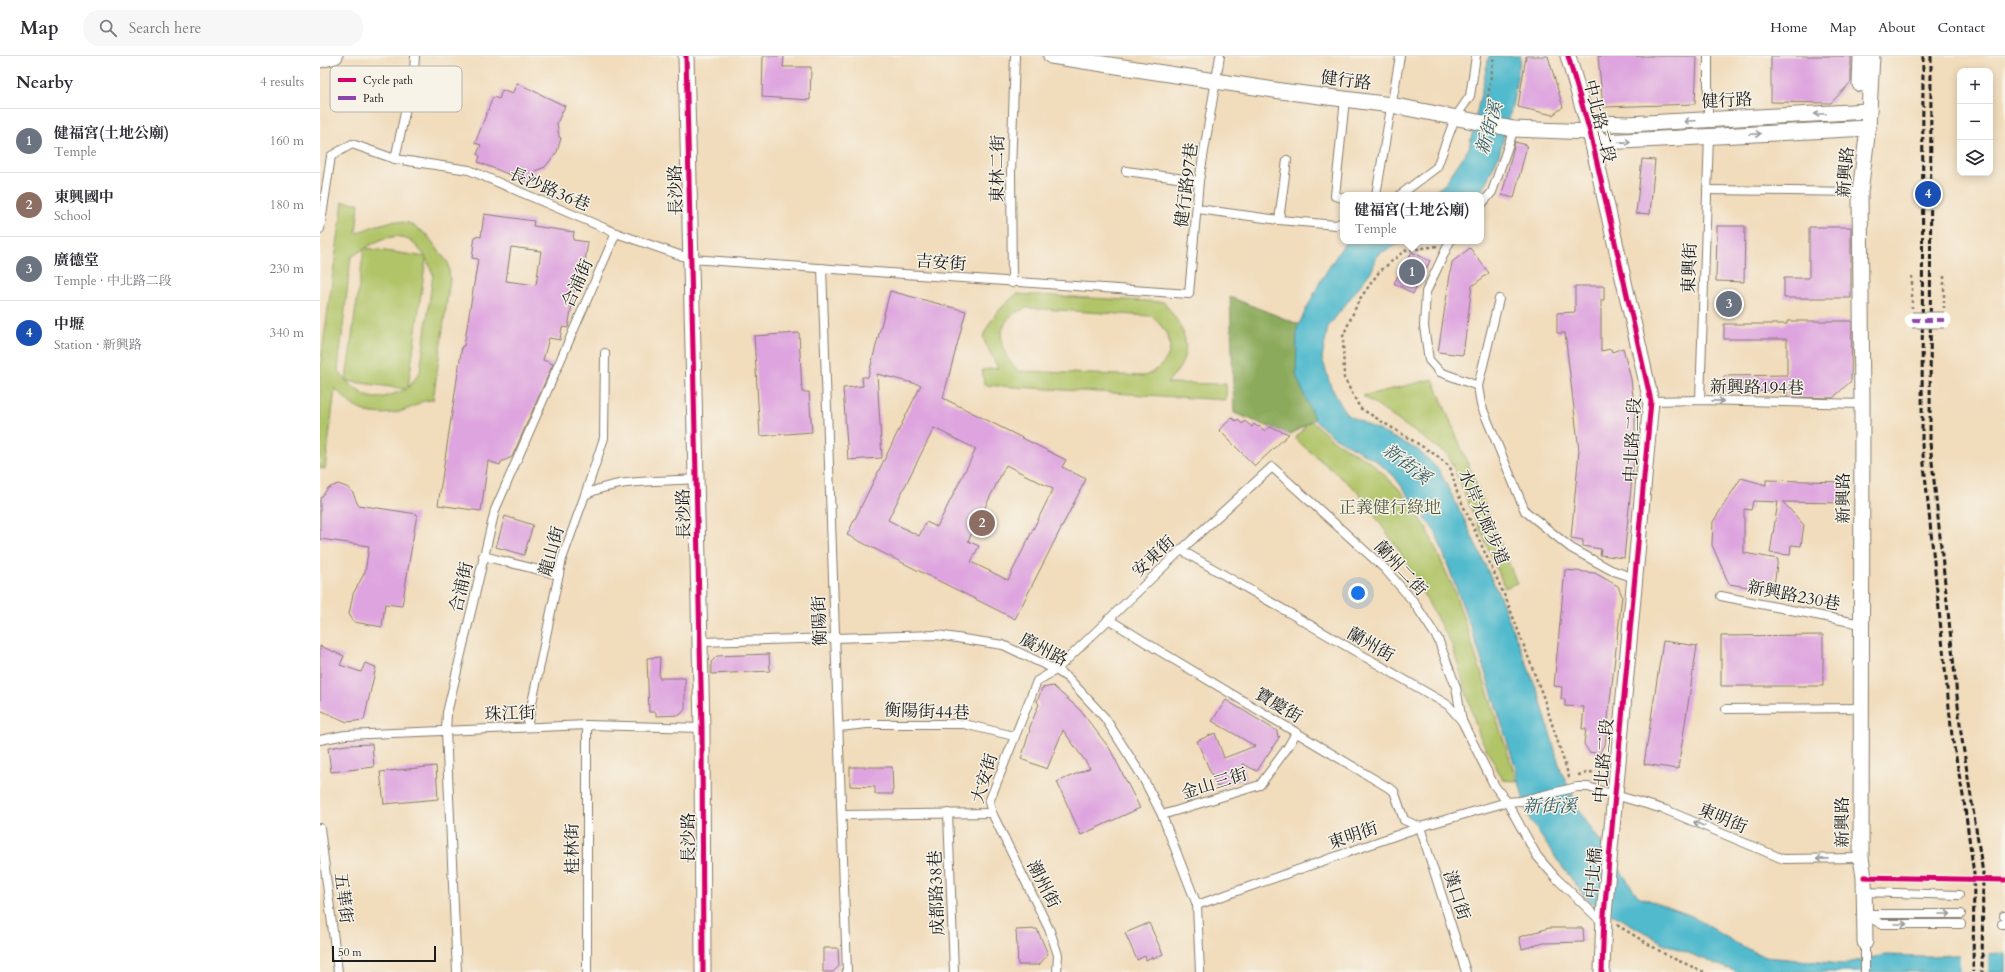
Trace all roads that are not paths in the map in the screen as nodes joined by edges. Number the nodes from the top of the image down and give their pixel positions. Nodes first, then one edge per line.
1 (335, 56) edge
2 (415, 56) edge
3 (686, 56) edge
4 (1014, 56) edge
5 (1051, 56) edge
6 (1220, 56) edge
7 (1400, 56) edge
8 (1476, 56) edge
9 (1568, 56) edge
10 (1708, 56) edge
11 (1861, 56) edge
12 (1872, 56) edge
13 (1096, 59) edge
14 (320, 60) edge
15 (414, 66) edge
16 (1216, 80) junction
17 (1345, 99) junction
18 (1392, 105) junction
19 (1864, 111) junction
20 (405, 112) edge
21 (1462, 119) junction
22 (1708, 120) junction
23 (1512, 128) junction
24 (1868, 128) junction
25 (1590, 132) junction
26 (1709, 136) junction
27 (395, 159) junction
28 (1288, 160) dead end
29 (1126, 171) dead end
30 (1200, 181) junction
31 (1707, 190) junction
32 (1377, 192) edge
33 (1404, 192) edge
34 (1860, 192) junction
35 (1340, 197) edge
36 (1484, 201) edge
37 (1198, 209) junction
38 (1279, 220) junction
39 (1340, 223) edge
40 (320, 229) edge
41 (616, 233) junction
42 (1448, 244) edge
43 (691, 258) junction
44 (822, 268) junction
45 (1012, 283) junction
46 (1189, 294) joint
47 (1499, 299) dead end
48 (1912, 320) road end
49 (1944, 320) road end
50 (605, 353) dead end
51 (1478, 386) junction
52 (1700, 400) junction
53 (1651, 401) junction
54 (1862, 404) junction
55 (1272, 467) joint
56 (696, 479) junction
57 (585, 495) junction
58 (1181, 550) junction
59 (483, 556) junction
60 (559, 575) junction
61 (1635, 578) junction
62 (1720, 596) dead end
63 (1108, 618) junction
64 (1861, 624) junction
65 (835, 637) junction
66 (700, 642) junction
67 (1056, 670) junction
68 (1862, 708) junction
69 (1726, 709) dead end
70 (1462, 721) junction
71 (587, 726) junction
72 (527, 727) junction
73 (839, 727) junction
74 (702, 728) junction
75 (446, 731) junction
76 (1296, 733) junction
77 (1014, 736) junction
78 (320, 740) edge
79 (1614, 794) junction
80 (1507, 802) junction
81 (948, 813) junction
82 (992, 814) junction
83 (842, 815) junction
84 (1162, 815) junction
85 (1420, 827) junction
86 (320, 828) edge
87 (1611, 833) joint
88 (322, 855) edge
89 (1861, 858) junction
90 (1864, 892) junction
91 (1959, 895) dead end
92 (1197, 905) junction
93 (1864, 914) junction
94 (1961, 914) dead end
95 (1604, 919) junction
96 (1961, 924) dead end
97 (1865, 942) joint
98 (338, 972) edge
99 (457, 972) edge
100 (587, 972) edge
101 (703, 972) edge
102 (847, 972) edge
103 (954, 972) edge
104 (1057, 972) edge
105 (1200, 972) edge
106 (1466, 972) edge
107 (1602, 972) edge
108 (1865, 972) edge

1 - 14 street
2 - 15 lane
3 - 43 street, 長沙路
4 - 45 lane, 東林二街
5 - 13 street, 健行路
6 - 16 lane, 健行路97巷
7 - 18 lane
8 - 21 lane
9 - 25 street, 中北路二段
10 - 22 lane
11 - 19 street
12 - 19 street
13 - 16 street, 健行路
16 - 17 street, 健行路
16 - 30 lane, 健行路97巷
17 - 18 street, 健行路
17 - 35 lane
18 - 21 street, 健行路
18 - 32 lane
19 -> 22 street, 健行路
19 - 24 street, 新興路
20 - 27 lane
21 - 23 street, 健行路
21 - 33 lane
22 -> 25 street, 健行路
23 - 25 street, 健行路
23 - 36 lane
26 -> 24 street, 健行路
24 - 34 street, 新興路
25 -> 26 street, 健行路
25 - 53 street, 中北路二段
26 - 31 lane, 東興街
27 - 40 lane, 長沙路36巷
27 - 41 lane, 長沙路36巷
28 - 38 lane
29 - 30 lane
30 - 37 lane, 健行路97巷
31 - 34 lane
31 - 52 lane, 東興街
34 - 54 street, 新興路
37 - 38 lane
37 - 46 lane, 健行路97巷
38 - 39 lane
41 - 43 lane, 長沙路36巷
41 - 59 lane, 合浦街
42 - 51 lane
43 - 44 lane, 吉安街
43 - 56 street, 長沙路
44 - 45 lane, 吉安街
44 - 65 lane, 衡陽街
45 - 46 lane, 吉安街
47 - 51 lane
48 - 49 street, bridge
50 - 57 lane, 龍山街
51 - 61 lane
52 - 53 lane, 新興路194巷
52 -> 54 lane, 新興路194巷
53 - 61 street, 中北路二段
54 - 64 street, 新興路
55 - 58 lane, 安東街
55 - 70 lane, 蘭州二街
56 - 57 lane
56 - 66 street, 長沙路
57 - 60 lane, 龍山街
58 - 63 lane, 安東街
58 - 70 lane, 蘭州街
59 - 60 lane
59 - 75 lane, 合浦街
60 - 72 lane, 龍山街
61 - 79 street, 中北路二段
62 - 64 lane, 新興路230巷
63 - 67 lane, 安東街
63 - 76 lane, 寶慶街
64 - 68 street, 新興路
65 - 66 lane, 廣州路
65 - 67 lane, 廣州路
65 - 73 lane, 衡陽街
66 - 74 street, 長沙路
67 - 77 lane, 大安街
67 - 84 lane, 廣州路
68 - 69 lane
68 - 89 street, 新興路
70 - 80 lane, 蘭州街
71 - 72 lane, 珠江街
71 - 74 lane, 珠江街
71 - 100 lane, 桂林街
72 - 75 lane, 珠江街
73 - 77 lane, 衡陽街44巷
73 - 83 lane, 衡陽街
74 - 101 street, 長沙路
75 - 78 lane, 珠江街
75 - 99 lane, 合浦街
76 - 84 lane, 金山三街
76 - 85 lane, 寶慶街
77 - 82 lane, 大安街
79 - 80 lane, 東明街
79 - 87 street, 中北路二段
89 -> 79 lane, 東明街
80 - 85 lane, 東明街
80 - 95 lane, 蘭州街
81 - 82 lane, 大安街
81 - 83 lane, 大安街
81 - 103 lane, 成都路38巷
82 - 104 lane, 潮州街
83 - 102 lane, 衡陽街
84 - 92 lane, 廣州路
85 - 92 lane, 東明街
85 - 106 lane, 漢口街
86 - 88 lane, 五華街
87 - 95 street, 中北橋
88 - 98 lane, 五華街
89 - 90 street, 新興路
90 - 91 lane
90 - 93 street, 新興路
92 - 105 lane, 廣州路
93 -> 94 lane
93 -> 96 lane
93 - 97 street, 新興路
95 - 107 street
97 - 108 lane

